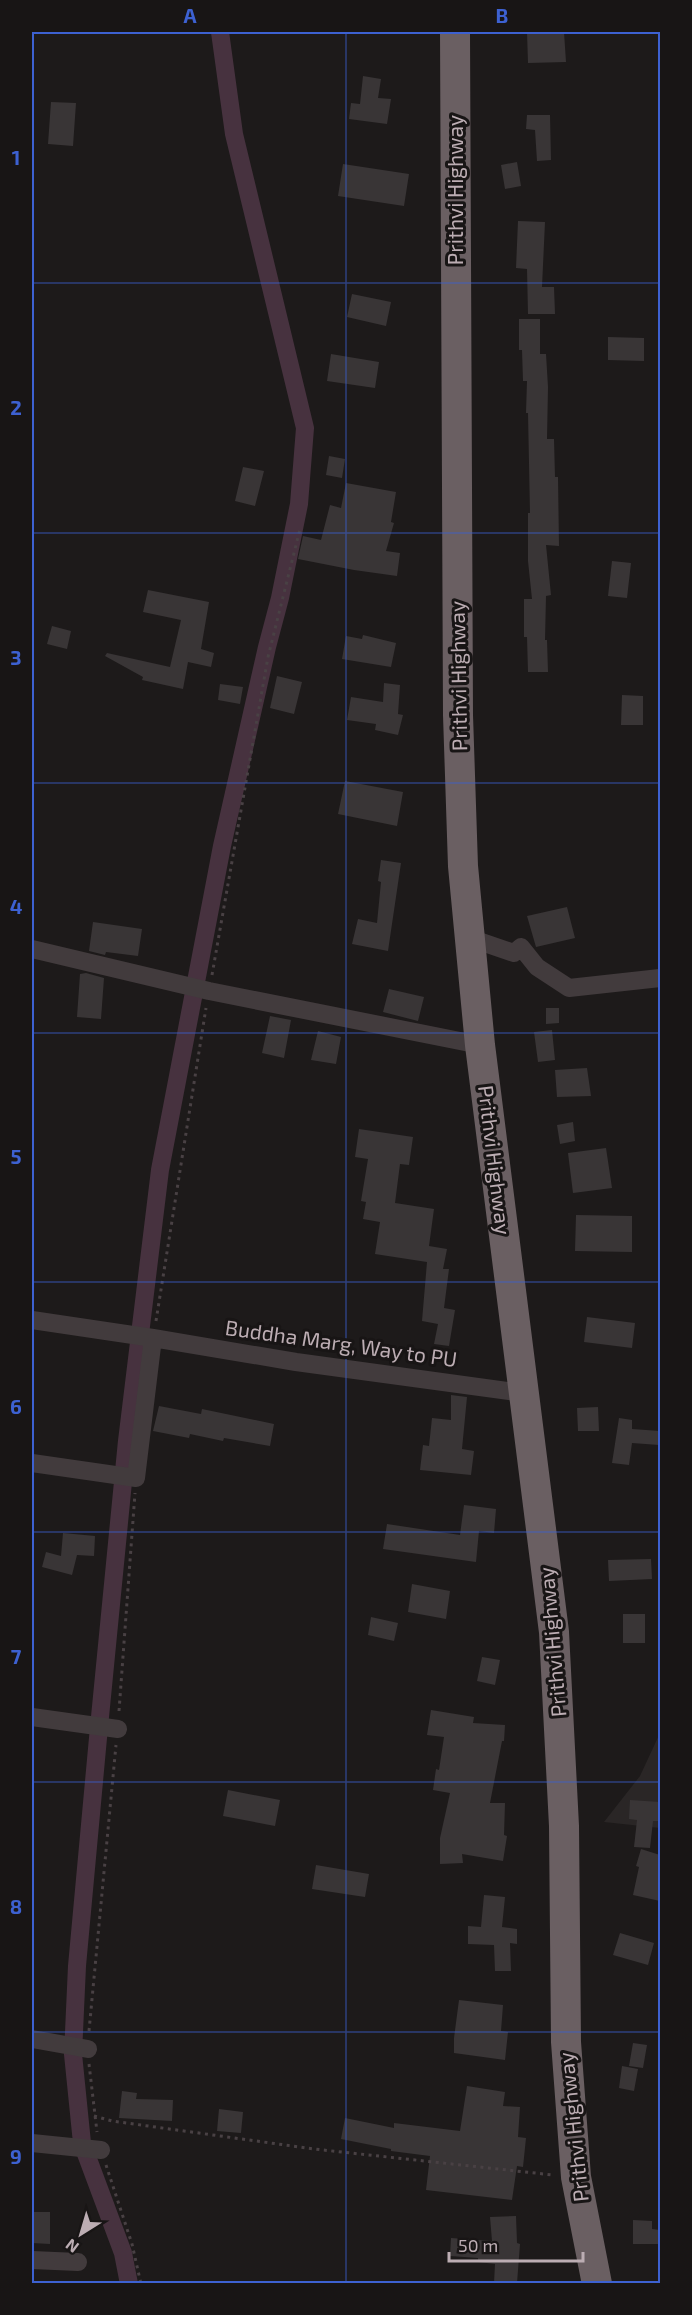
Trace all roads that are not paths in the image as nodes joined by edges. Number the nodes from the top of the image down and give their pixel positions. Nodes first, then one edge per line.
1 (455, 32) edge
2 (470, 938) junction
3 (32, 949) edge
4 (660, 978) edge
5 (480, 1045) junction
6 (32, 1320) edge
7 (153, 1338) junction
8 (523, 1393) junction
9 (32, 1463) edge
10 (32, 1717) edge
11 (118, 1729) road end
12 (32, 2038) edge
13 (88, 2049) road end
14 (32, 2143) edge
15 (101, 2150) road end
16 (32, 2260) edge
17 (78, 2262) dead end
18 (597, 2283) edge

1 - 2 highway, Prithvi Highway
2 - 4 street
2 - 5 highway, Prithvi Highway
3 - 5 street
5 - 8 highway, Prithvi Highway
6 - 7 street, Buddha Marg, Way to PU
7 - 8 street, Buddha Marg, Way to PU
7 - 9 street
8 - 18 highway, Prithvi Highway
10 - 11 street
12 - 13 street
14 - 15 street
16 - 17 street

